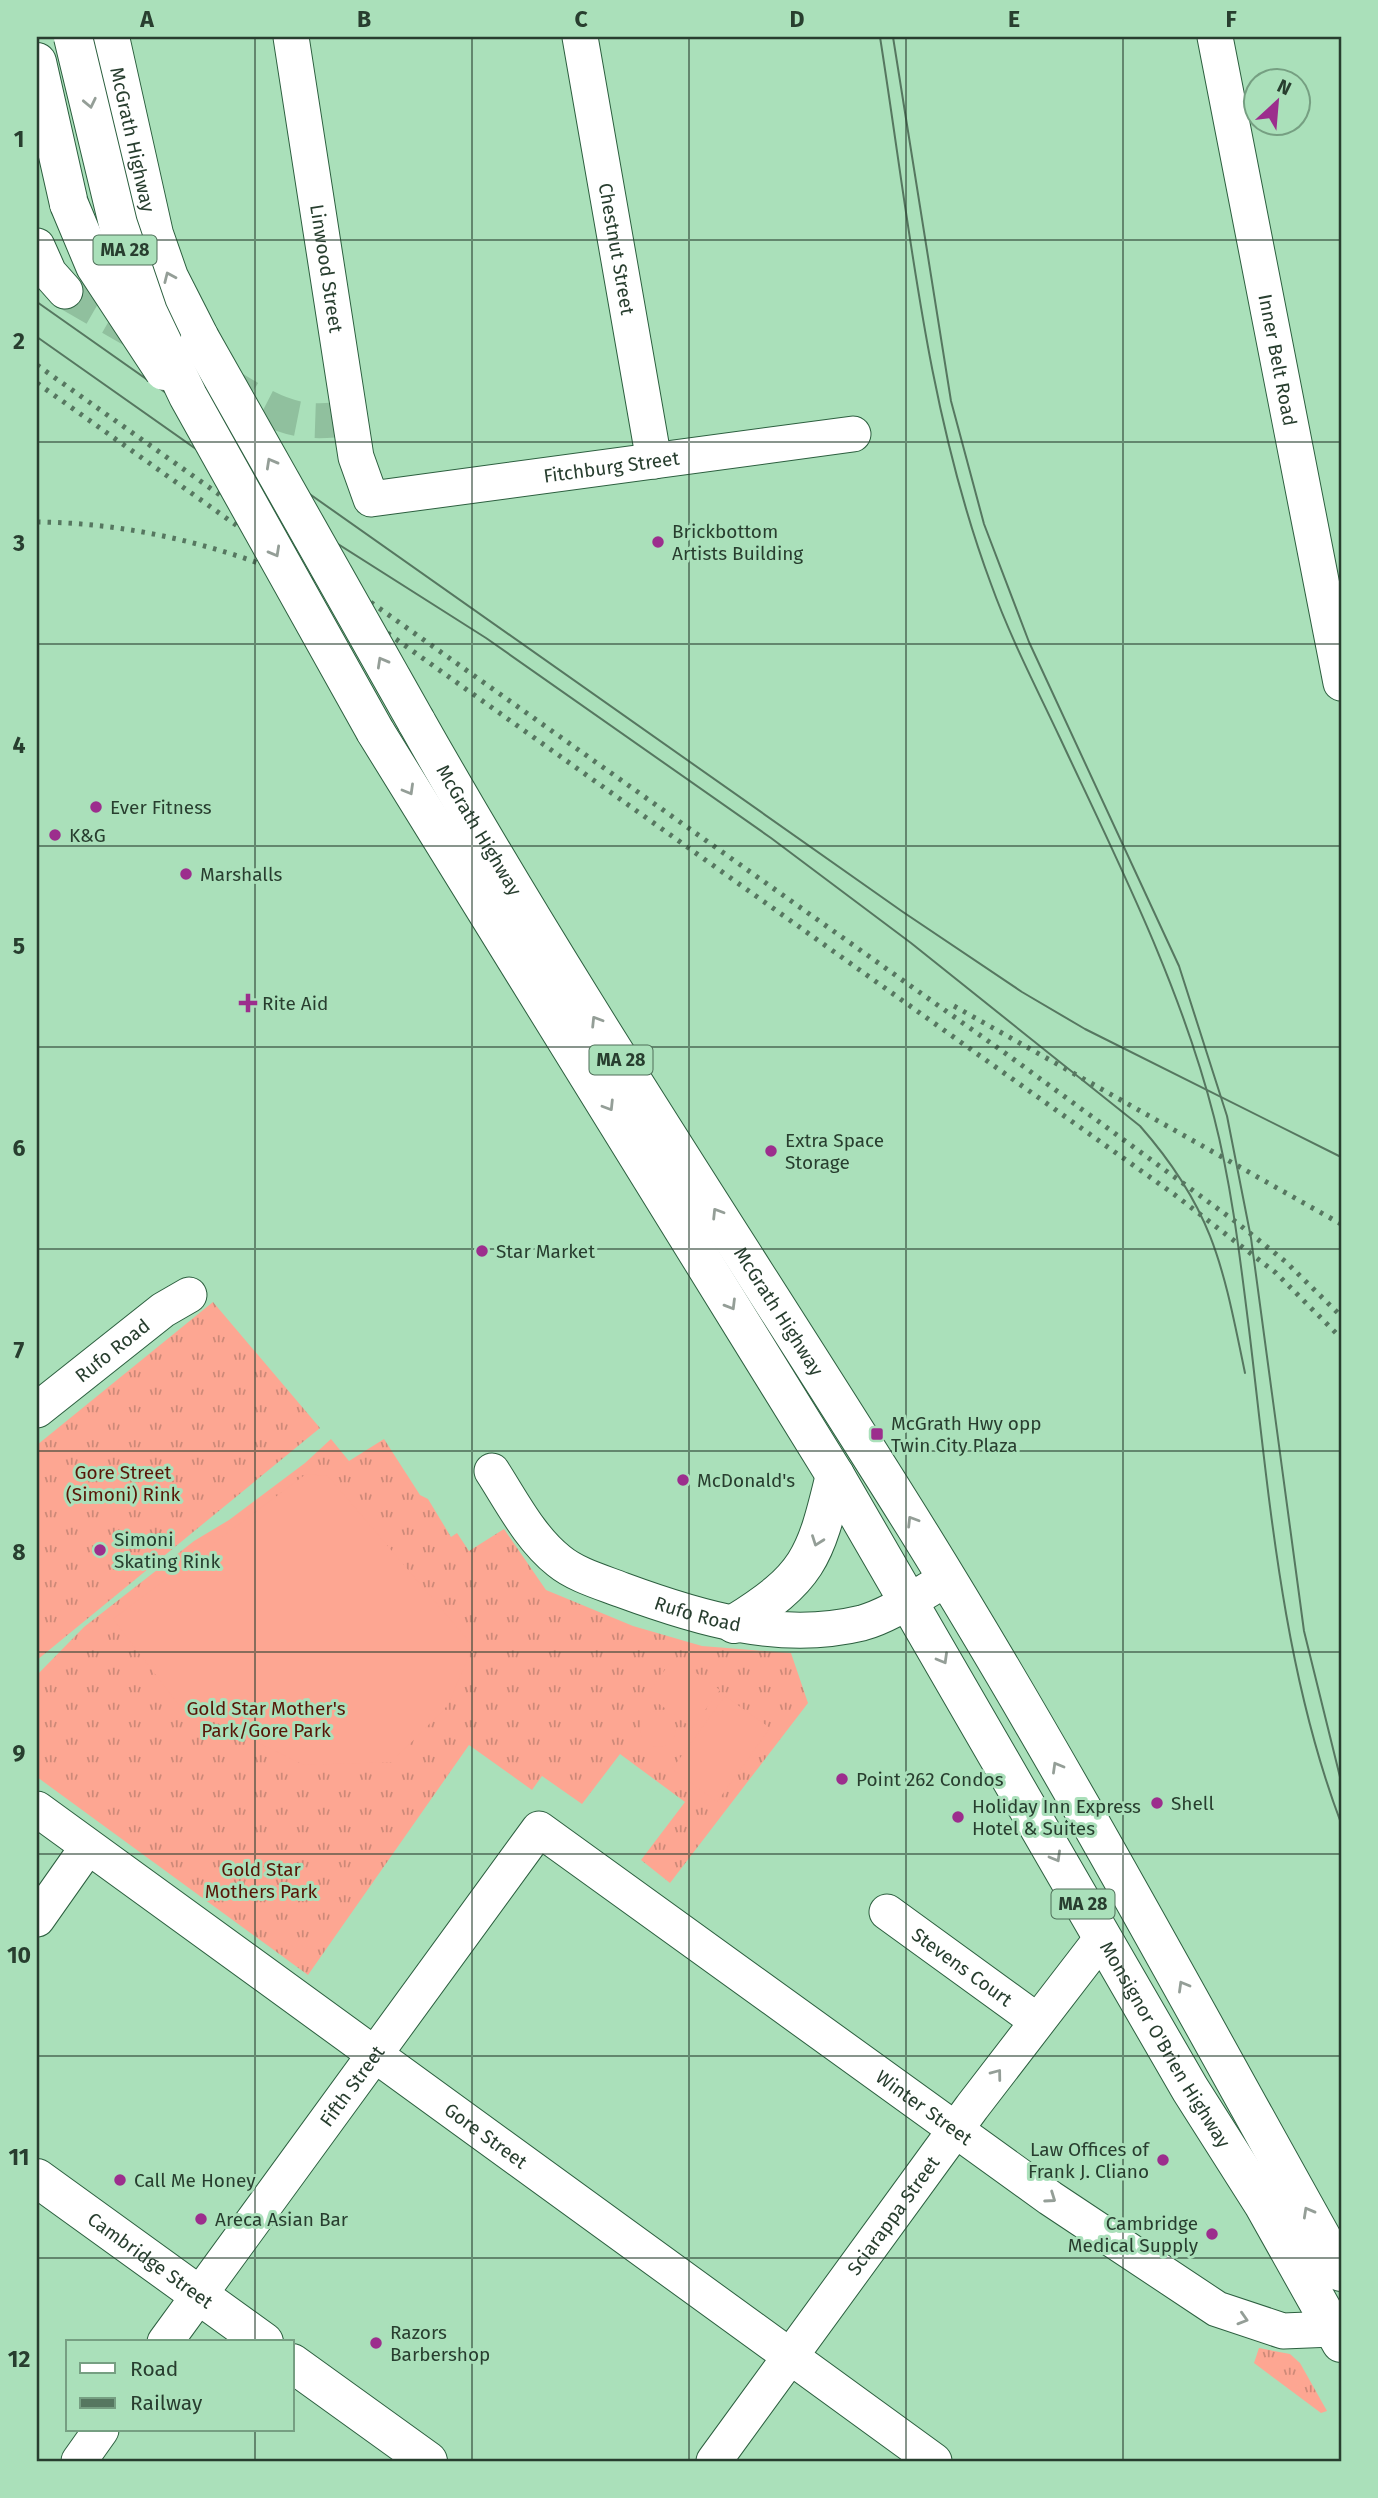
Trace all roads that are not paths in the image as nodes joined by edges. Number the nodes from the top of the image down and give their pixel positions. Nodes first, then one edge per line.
1 (73, 37) edge
2 (110, 37) edge
3 (291, 37) edge
4 (580, 37) edge
5 (1214, 37) edge
6 (37, 62) edge
7 (37, 246) edge
8 (65, 290) tunnel mouth
9 (853, 434) dead end
10 (218, 449) junction
11 (654, 461) junction
12 (371, 499) joint
13 (1341, 683) edge
14 (189, 1296) dead end
15 (37, 1410) edge
16 (492, 1471) dead end
17 (835, 1475) junction
18 (947, 1579) junction
19 (908, 1600) junction
20 (734, 1624) junction
21 (37, 1809) edge
22 (539, 1829) joint
23 (87, 1848) junction
24 (887, 1912) dead end
25 (37, 1919) edge
26 (1102, 1938) junction
27 (1037, 2021) junction
28 (372, 2055) junction
29 (956, 2129) junction
30 (37, 2178) edge
31 (1341, 2272) edge
32 (199, 2295) junction
33 (1337, 2336) edge
34 (166, 2340) edge
35 (261, 2340) edge
36 (790, 2357) junction
37 (294, 2364) edge
38 (101, 2432) edge
39 (79, 2461) edge
40 (428, 2461) edge
41 (714, 2461) edge
42 (934, 2461) edge

1 -> 10 main road, McGrath Highway / MA 28, bridge
18 -> 2 main road, McGrath Highway / MA 28, bridge
3 - 12 street, Linwood Street
4 - 11 street, Chestnut Street
5 - 13 street, Inner Belt Road
6 - 10 main road, McGrath Highway, bridge
7 - 8 street
9 - 11 street, Fitchburg Street
10 -> 17 main road, McGrath Highway / MA 28, bridge
11 - 12 street, Fitchburg Street
14 - 15 street, Rufo Road
16 - 20 street, Rufo Road
17 - 19 main road, McGrath Highway / MA 28
17 -> 20 main road
18 - 19 street, Rufo Road
31 -> 18 main road, Monsignor O'Brien Highway / MA 28
19 - 20 street, Rufo Road
19 -> 26 main road, Monsignor O'Brien Highway / MA 28
21 - 23 street, Gore Street
22 - 28 street, Fifth Street
22 - 29 street, Winter Street
23 - 25 street
23 - 28 street, Gore Street
24 - 27 street, Stevens Court
26 - 27 street, Sciarappa Street
26 - 33 main road, Monsignor O'Brien Highway / MA 28
29 -> 27 street, Sciarappa Street
28 - 32 street, Fifth Street
28 - 36 street, Gore Street
29 -> 33 street, Winter Street
29 - 36 street, Sciarappa Street
30 - 32 main road, Cambridge Street
32 - 34 street, Fifth Street
32 - 35 main road, Cambridge Street
36 - 41 street, Sciarappa Street
36 - 42 street, Gore Street
37 - 40 main road
38 - 39 street

